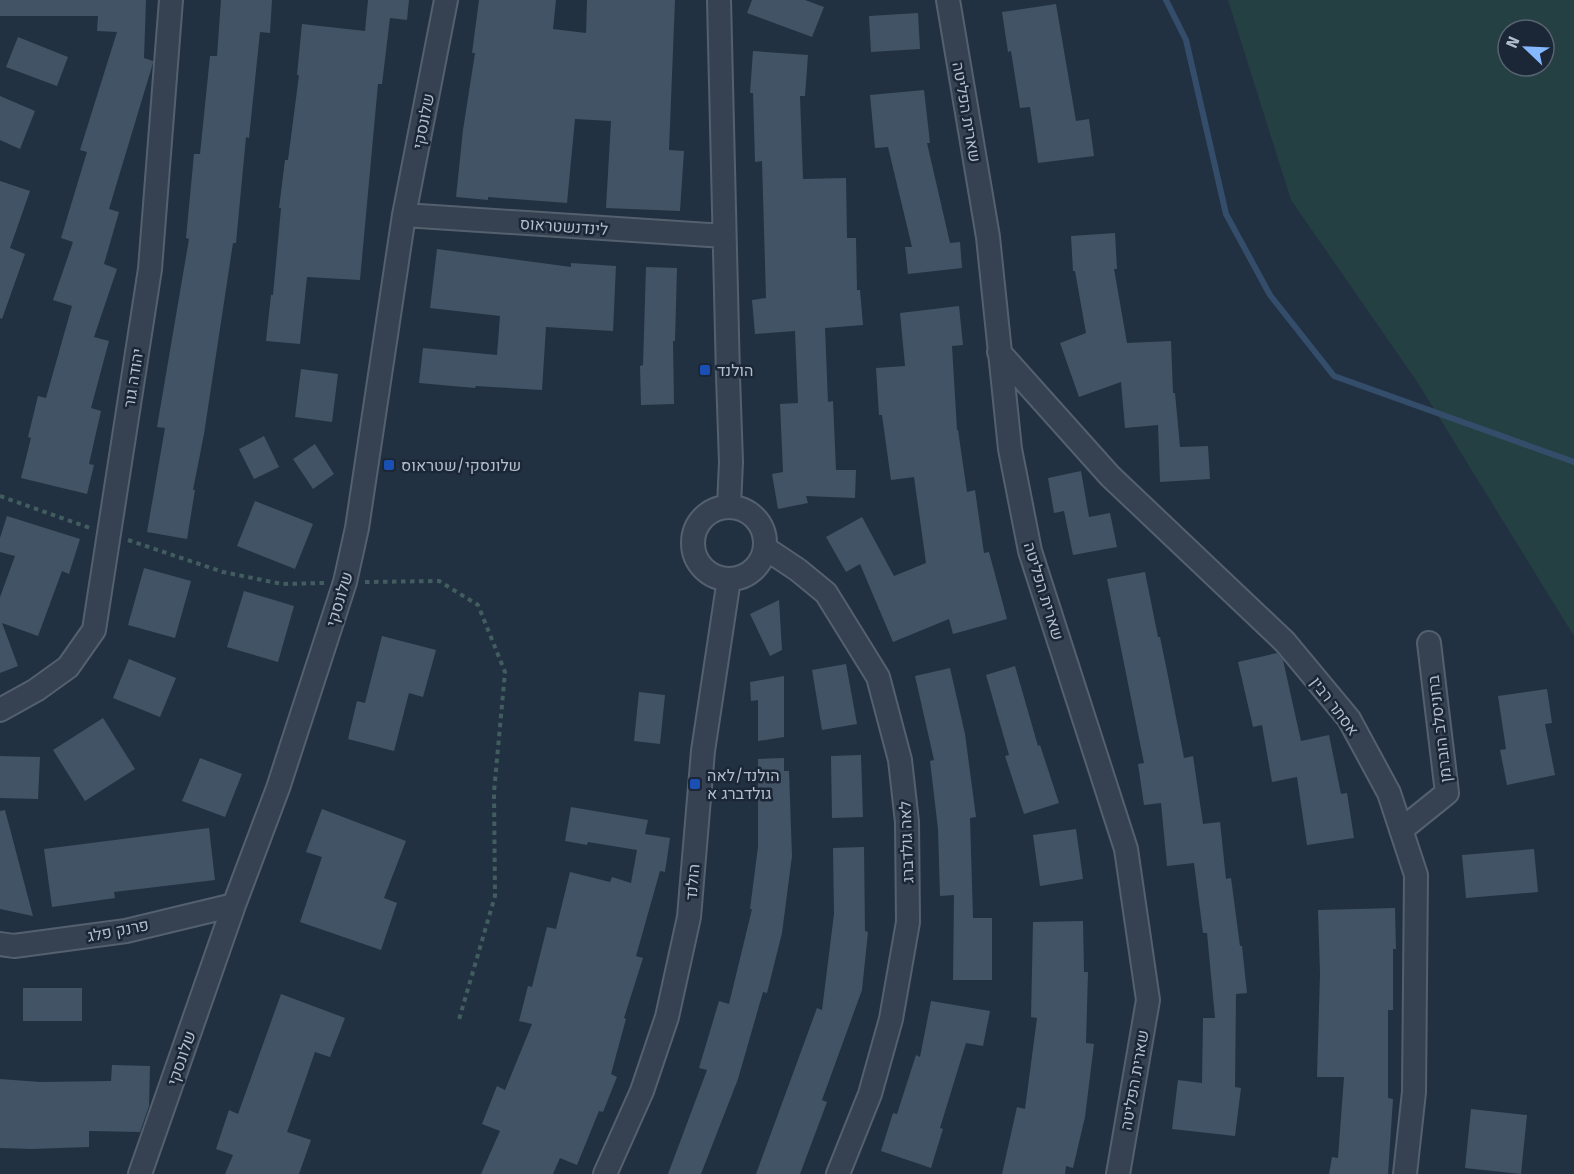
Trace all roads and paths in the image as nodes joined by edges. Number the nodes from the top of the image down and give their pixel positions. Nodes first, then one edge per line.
1 (171, 0) edge
2 (446, 0) edge
3 (719, 0) edge
4 (948, 0) edge
5 (404, 215) junction
6 (724, 236) junction
7 (999, 352) junction
8 (0, 496) edge
9 (729, 506) junction
10 (109, 534) junction
11 (765, 548) junction
12 (729, 579) junction
13 (345, 582) junction
14 (1429, 643) dead end
15 (0, 710) edge
16 (1401, 830) junction
17 (234, 905) junction
18 (0, 944) edge
19 (458, 1023) dead end
20 (140, 1174) edge
21 (605, 1174) edge
22 (838, 1174) edge
23 (1118, 1174) edge
24 (1405, 1174) edge

1 - 10 street, יהודה גור
2 - 5 street, שלונסקי
3 - 6 street
4 - 7 street, שארית הפליטה
5 - 6 street, לינדנשטראוס
5 - 13 street, שלונסקי
6 - 9 street
7 - 16 street, אסתר רבין
7 - 23 street, שארית הפליטה
8 - 10 path
9 - 11 street
9 - 12 street
10 - 13 path
10 - 15 street, יהודה גור
11 - 12 street
11 - 22 street, לאה גולדברג
12 - 21 street, הולנד
13 - 17 street, שלונסקי
13 - 19 path
14 - 16 street, ברוניסלב הוברמן
16 - 24 street, אסתר רבין
17 - 18 street, פרנק פלג
17 - 20 street, שלונסקי

